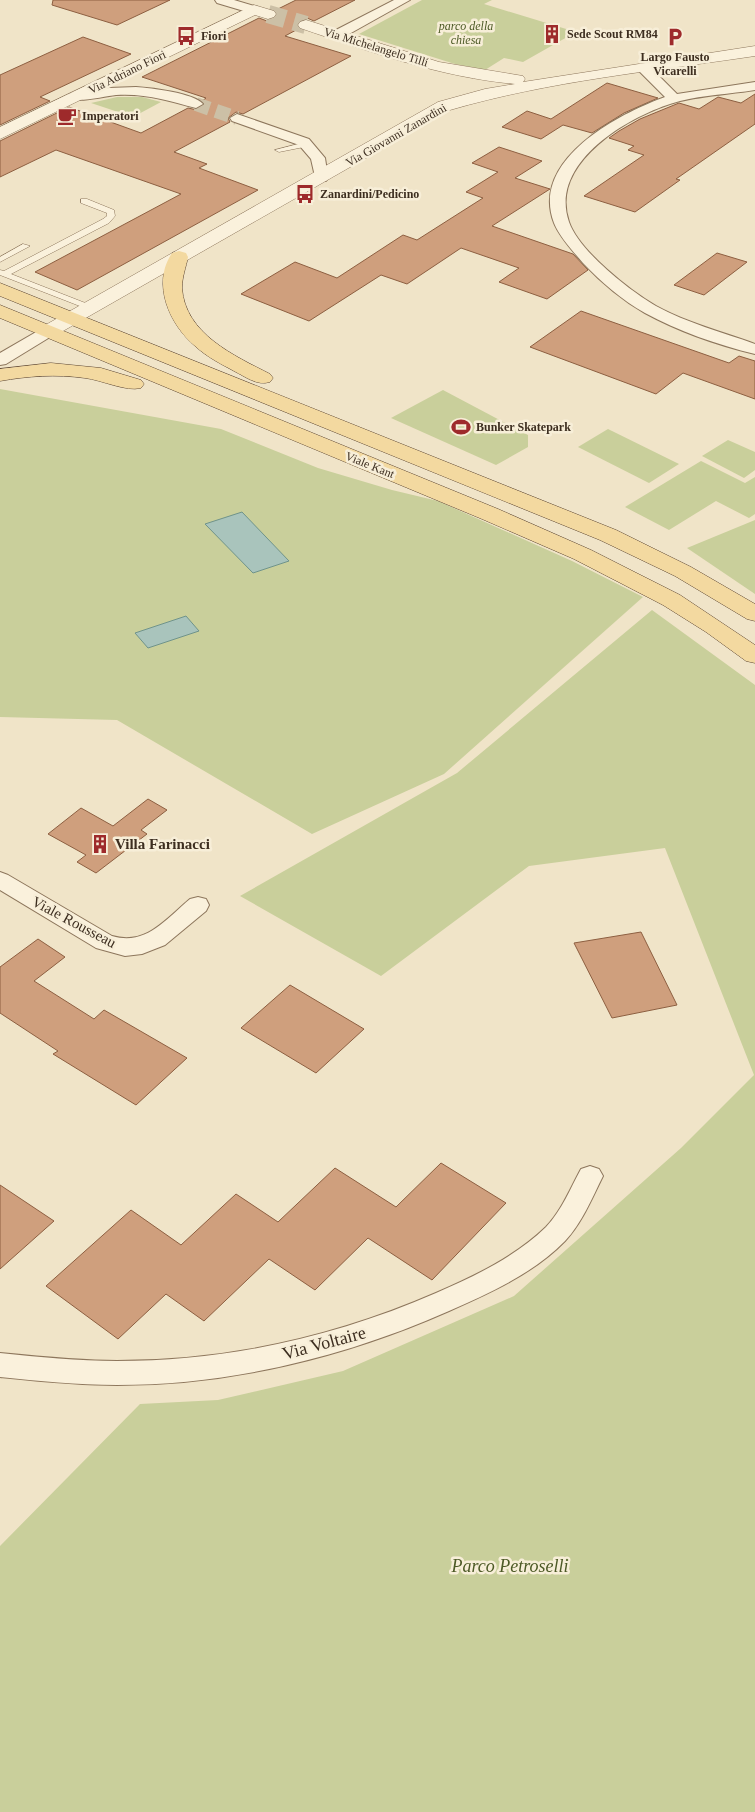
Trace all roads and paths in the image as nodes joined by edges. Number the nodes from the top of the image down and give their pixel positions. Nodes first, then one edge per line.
1 (221, 0) edge
2 (404, 0) edge
3 (261, 12) joint
4 (306, 25) tunnel mouth
5 (337, 35) junction
6 (755, 51) edge
7 (644, 68) junction
8 (447, 69) junction
9 (581, 77) junction
10 (755, 86) edge
11 (75, 97) junction
12 (674, 98) junction
13 (196, 104) tunnel mouth
14 (444, 106) junction
15 (237, 118) tunnel mouth
16 (0, 134) edge
17 (306, 144) junction
18 (279, 150) dead end
19 (321, 178) junction
20 (84, 201) dead end
21 (26, 246) dead end
22 (180, 257) junction
23 (0, 260) edge
24 (1, 278) edge
25 (0, 311) edge
26 (81, 313) junction
27 (49, 331) junction
28 (755, 349) edge
29 (0, 360) edge
30 (0, 375) edge
31 (305, 438) junction
32 (401, 451) junction
33 (713, 587) junction
34 (755, 614) edge
35 (755, 620) edge
36 (732, 638) junction
37 (755, 650) edge
38 (755, 656) edge
39 (0, 880) edge
40 (198, 904) dead end
41 (590, 1176) dead end
42 (0, 1365) edge

1 - 3 street
2 - 5 street
3 - 11 street, Via Adriano Fiori
4 - 5 street, Via Michelangelo Tilli
5 - 8 street, Via Michelangelo Tilli
6 - 7 street, Via Giovanni Zanardini
7 - 9 street, Via Giovanni Zanardini
7 - 12 street
8 - 9 street, Via Michelangelo Tilli
8 - 14 street, Via Michelangelo Tilli
9 - 14 street, Via Giovanni Zanardini
10 - 12 street
11 - 13 street
11 - 16 street, Via Adriano Fiori
12 - 28 street
14 - 19 street, Via Giovanni Zanardini
15 - 17 street
17 - 18 lane
17 - 19 street
19 - 22 street, Via Giovanni Zanardini
20 - 24 lane
21 - 23 lane
22 - 26 street, Via Giovanni Zanardini
22 - 32 main road
24 - 26 main road, Viale Kant
25 - 27 main road, Viale Kant
26 - 27 street, Via Giovanni Zanardini
26 - 32 main road, Viale Kant
27 - 29 street
27 - 31 main road, Viale Kant
30 - 31 main road
31 - 36 main road, Viale Kant
32 - 33 main road, Viale Kant
33 - 34 main road, Viale Kant
33 - 35 street, Viale Kant
36 - 37 street, Viale Kant
36 - 38 main road, Viale Kant
39 - 40 street, Viale Rousseau
41 - 42 street, Via Voltaire

